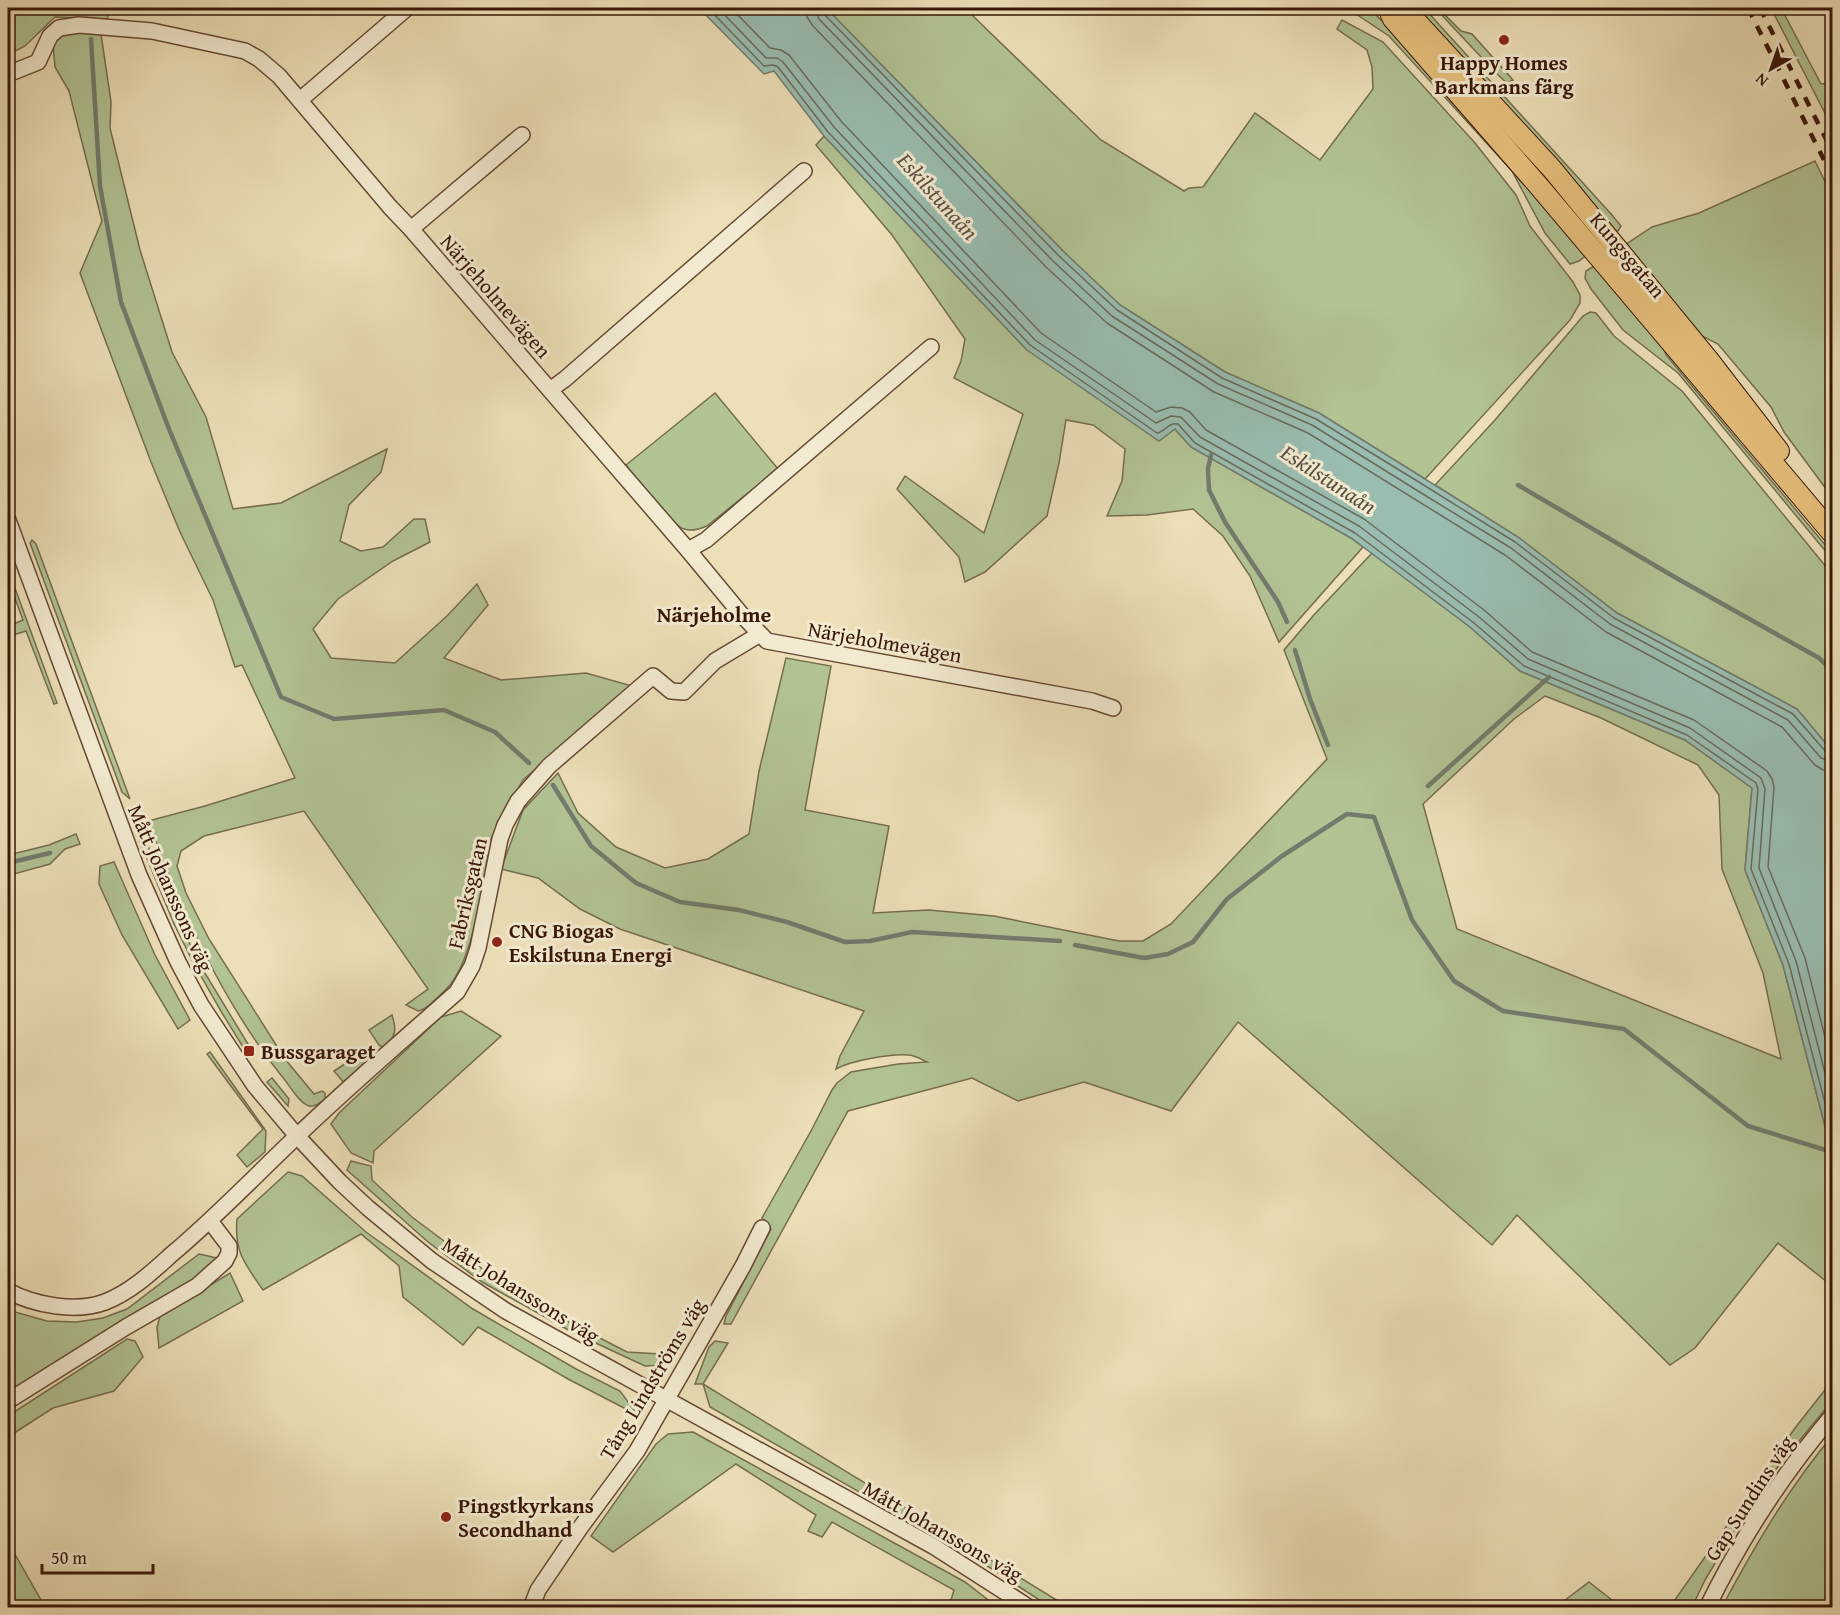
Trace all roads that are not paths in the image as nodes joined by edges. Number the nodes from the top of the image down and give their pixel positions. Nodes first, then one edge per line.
1 (407, 8) edge
2 (1388, 8) edge
3 (1404, 8) edge
4 (8, 74) edge
5 (300, 100) junction
6 (522, 135) dead end
7 (804, 171) dead end
8 (411, 229) junction
9 (931, 347) dead end
10 (549, 390) junction
11 (1833, 519) edge
12 (8, 520) edge
13 (1833, 533) edge
14 (688, 550) junction
15 (760, 634) junction
16 (1113, 708) dead end
17 (297, 1136) junction
18 (210, 1221) junction
19 (762, 1228) dead end
20 (8, 1291) edge
21 (8, 1401) edge
22 (667, 1401) junction
23 (1833, 1416) edge
24 (531, 1608) edge
25 (1030, 1608) edge
26 (1707, 1608) edge

1 - 5 street
2 - 13 main road, Kungsgatan
3 - 11 main road, Kungsgatan
4 - 5 street, Närjeholmevägen
5 - 8 street, Närjeholmevägen
6 - 8 street, Närjeholmevägen
7 - 10 street, Närjeholmevägen
8 - 10 street, Närjeholmevägen
9 - 14 street
10 - 14 street, Närjeholmevägen
12 - 17 street, Mått Johanssons väg
14 - 15 street, Närjeholmevägen
15 - 16 street, Närjeholmevägen
15 - 17 street, Fabriksgatan
17 - 18 street, Fabriksgatan
17 - 22 street, Mått Johanssons väg
18 - 20 street, Fabriksgatan
18 - 21 street
19 - 22 street, Tång Lindströms väg
22 - 24 street, Tång Lindströms väg
22 - 25 street, Mått Johanssons väg
23 - 26 street, Gap Sundins väg

